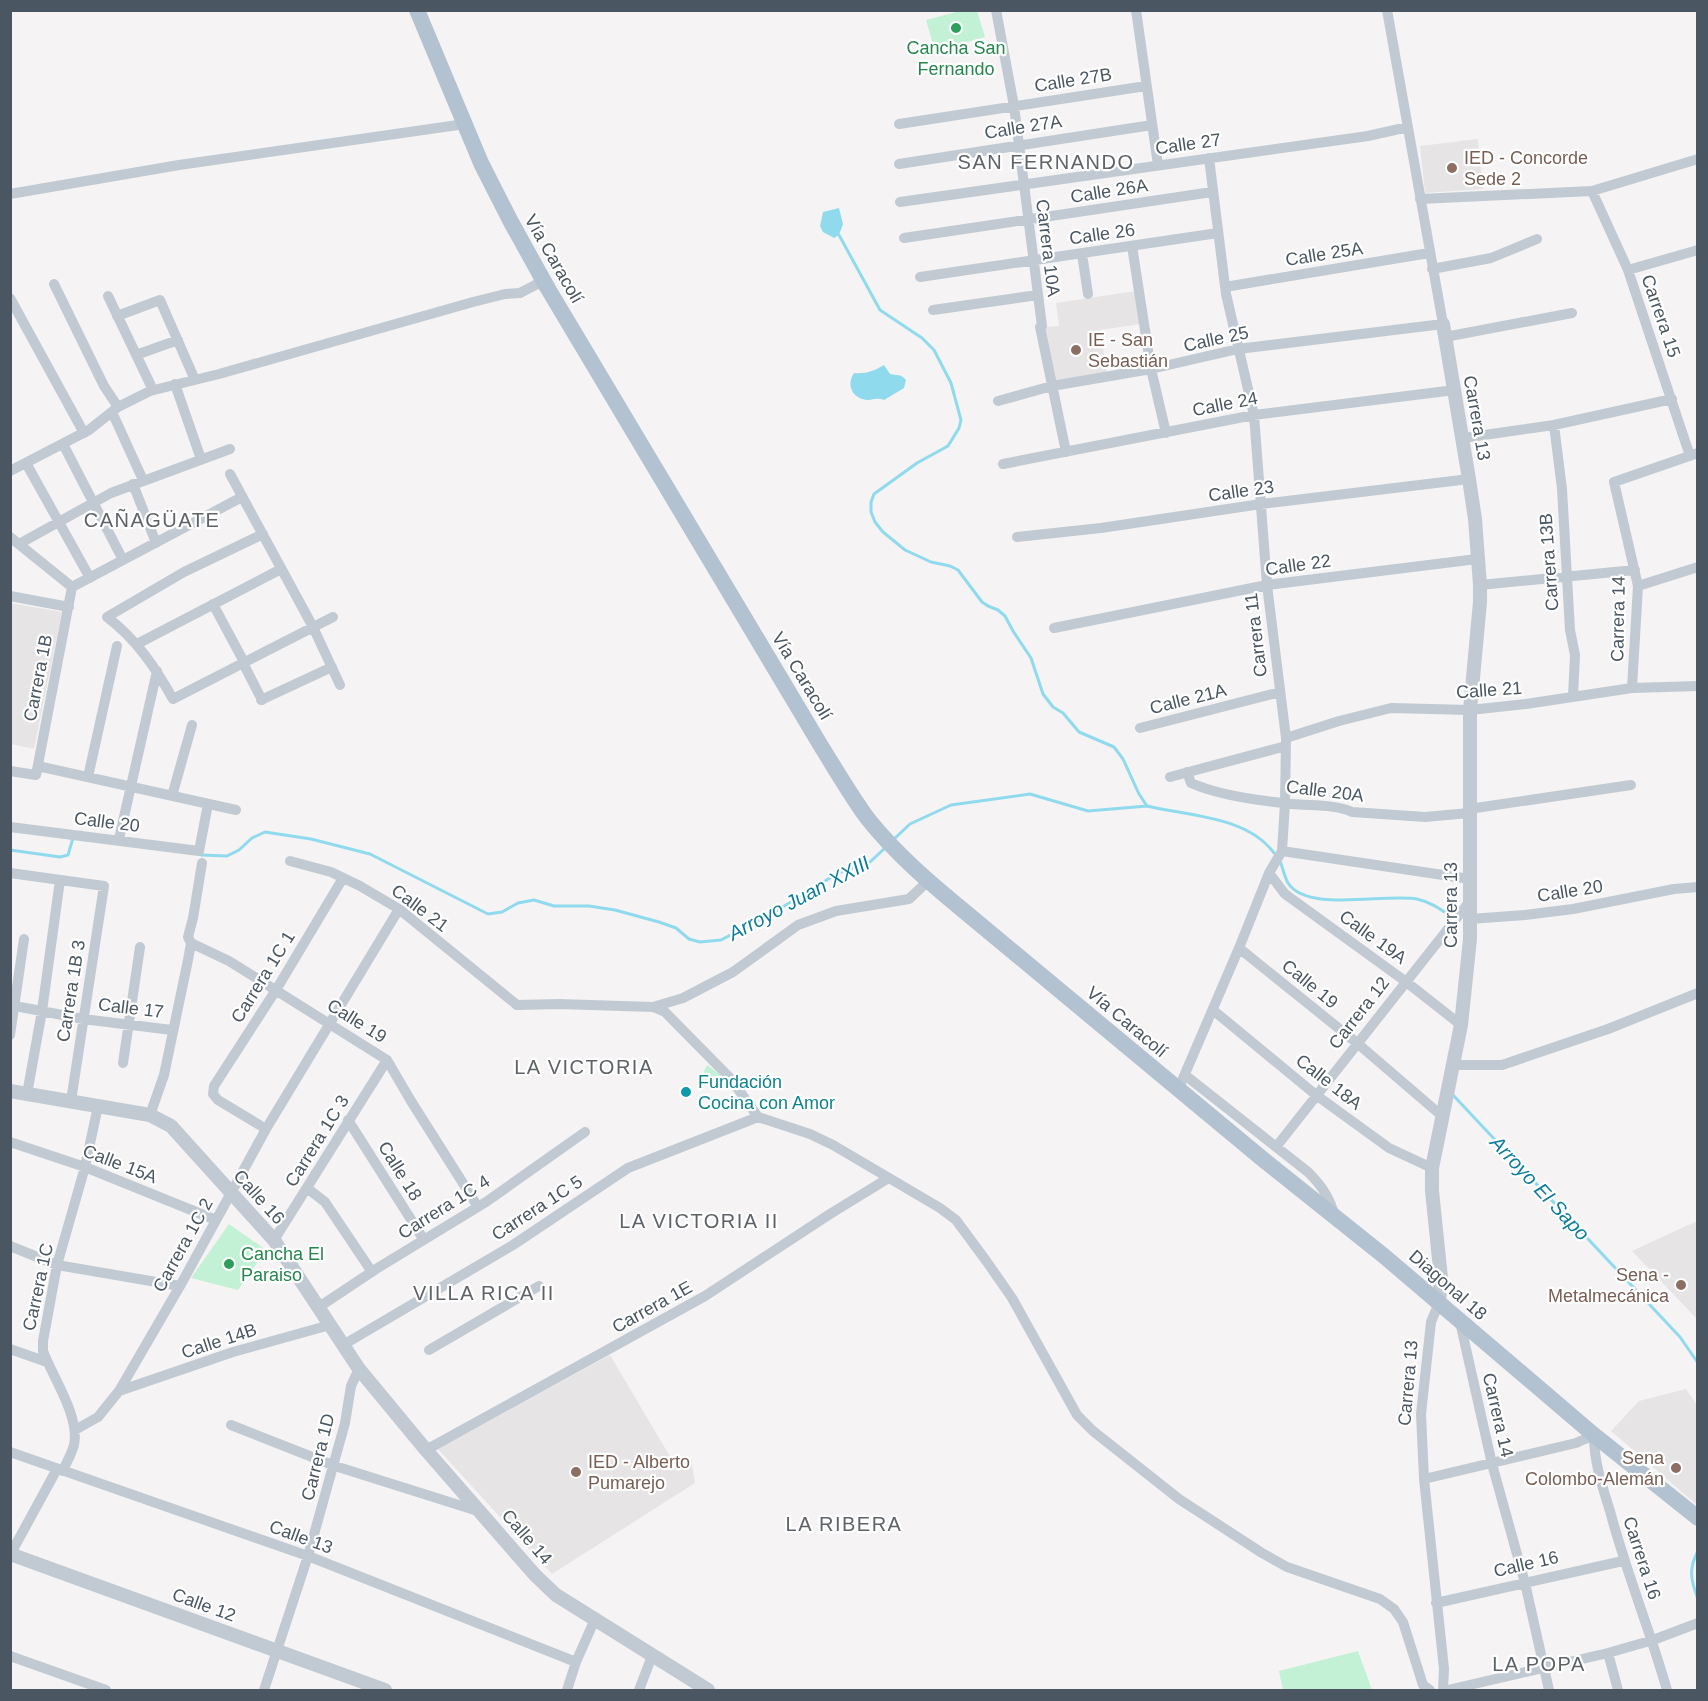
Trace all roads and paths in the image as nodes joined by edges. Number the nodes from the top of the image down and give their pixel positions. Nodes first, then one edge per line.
1 (417, 10) edge
2 (996, 10) edge
3 (1136, 10) edge
4 (1387, 10) edge
5 (1146, 86) junction
6 (1014, 106) junction
7 (465, 124) junction
8 (898, 124) dead end
9 (1152, 125) junction
10 (1408, 127) junction
11 (1018, 144) junction
12 (1209, 158) junction
13 (1698, 159) edge
14 (899, 164) dead end
15 (1158, 165) junction
16 (1023, 183) junction
17 (1592, 190) junction
18 (1212, 192) junction
19 (10, 194) edge
20 (1420, 199) junction
21 (900, 202) dead end
22 (1028, 220) junction
23 (1218, 233) junction
24 (904, 238) dead end
25 (1537, 239) dead end
26 (1132, 246) junction
27 (1698, 250) edge
28 (1429, 253) junction
29 (1082, 254) junction
30 (1033, 260) junction
31 (1432, 269) junction
32 (1628, 270) junction
33 (920, 277) dead end
34 (543, 281) junction
35 (54, 284) dead end
36 (1225, 287) junction
37 (1088, 294) dead end
38 (1038, 295) junction
39 (108, 296) dead end
40 (10, 298) edge
41 (933, 310) dead end
42 (1572, 313) dead end
43 (117, 316) junction
44 (1444, 331) junction
45 (178, 340) junction
46 (1238, 349) junction
47 (136, 355) junction
48 (1151, 369) junction
49 (195, 380) junction
50 (176, 384) junction
51 (1052, 386) junction
52 (153, 390) junction
53 (1455, 390) junction
54 (1672, 399) junction
55 (998, 401) dead end
56 (115, 410) junction
57 (1254, 415) junction
58 (1554, 425) junction
59 (84, 433) junction
60 (1166, 433) junction
61 (1463, 438) junction
62 (63, 444) junction
63 (230, 449) dead end
64 (1066, 452) junction
65 (1694, 455) edge
66 (201, 459) junction
67 (26, 463) junction
68 (1003, 464) dead end
69 (10, 471) edge
70 (230, 474) dead end
71 (1469, 479) junction
72 (138, 482) junction
73 (242, 497) junction
74 (93, 501) junction
75 (1261, 504) junction
76 (58, 522) junction
77 (263, 534) junction
78 (1017, 537) dead end
79 (15, 541) edge
80 (156, 543) junction
81 (1478, 559) junction
82 (123, 560) junction
83 (1698, 567) edge
84 (281, 568) junction
85 (1635, 570) junction
86 (1566, 577) junction
87 (90, 578) junction
88 (1267, 585) junction
89 (1480, 585) junction
90 (1638, 586) junction
91 (72, 587) junction
92 (10, 596) edge
93 (213, 604) junction
94 (69, 608) junction
95 (333, 617) dead end
96 (313, 627) junction
97 (1054, 628) dead end
98 (137, 644) junction
99 (117, 646) dead end
100 (244, 662) junction
101 (332, 667) junction
102 (157, 671) junction
103 (340, 686) dead end
104 (1698, 686) edge
105 (1632, 688) junction
106 (1280, 692) junction
107 (1573, 696) junction
108 (1470, 710) junction
109 (192, 725) dead end
110 (1140, 728) dead end
111 (1286, 742) junction
112 (37, 770) junction
113 (10, 771) edge
114 (1186, 772) junction
115 (88, 777) junction
116 (1170, 777) dead end
117 (1631, 785) dead end
118 (131, 786) junction
119 (172, 796) junction
120 (1285, 803) junction
121 (208, 804) junction
122 (236, 810) dead end
123 (1469, 811) junction
124 (10, 827) edge
125 (119, 839) junction
126 (1279, 855) junction
127 (290, 861) dead end
128 (202, 863) dead end
129 (10, 873) edge
130 (1269, 873) junction
131 (343, 878) junction
132 (1470, 879) junction
133 (60, 880) junction
134 (928, 880) junction
135 (1698, 887) edge
136 (399, 909) junction
137 (1459, 919) junction
138 (24, 939) dead end
139 (191, 943) junction
140 (140, 947) dead end
141 (1239, 948) junction
142 (1405, 981) junction
143 (276, 990) junction
144 (1698, 993) edge
145 (15, 1006) junction
146 (653, 1007) junction
147 (1213, 1010) junction
148 (42, 1011) junction
149 (83, 1019) junction
150 (128, 1024) junction
151 (331, 1024) junction
152 (1461, 1025) junction
153 (172, 1030) junction
154 (10, 1035) edge
155 (1357, 1043) junction
156 (387, 1060) junction
157 (123, 1064) dead end
158 (1454, 1065) junction
159 (1182, 1083) junction
160 (10, 1091) edge
161 (27, 1094) junction
162 (1316, 1095) junction
163 (71, 1101) junction
164 (98, 1106) junction
165 (150, 1115) junction
166 (1442, 1116) junction
167 (758, 1117) junction
168 (348, 1120) junction
169 (266, 1129) junction
170 (585, 1132) dead end
171 (10, 1142) edge
172 (1276, 1147) junction
173 (85, 1167) junction
174 (1432, 1168) junction
175 (887, 1179) junction
176 (307, 1188) junction
177 (231, 1193) junction
178 (478, 1207) junction
179 (1335, 1218) junction
180 (216, 1220) junction
181 (274, 1240) junction
182 (424, 1240) junction
183 (10, 1246) edge
184 (57, 1265) junction
185 (372, 1272) junction
186 (180, 1286) junction
187 (539, 1286) dead end
188 (1439, 1303) junction
189 (319, 1307) junction
190 (1460, 1322) junction
191 (330, 1325) junction
192 (343, 1345) junction
193 (10, 1349) edge
194 (429, 1350) dead end
195 (47, 1362) junction
196 (359, 1369) junction
197 (119, 1392) junction
198 (231, 1425) dead end
199 (75, 1430) junction
200 (1594, 1435) junction
201 (426, 1450) junction
202 (10, 1452) edge
203 (1492, 1464) junction
204 (335, 1466) junction
205 (60, 1470) junction
206 (1424, 1479) junction
207 (481, 1512) junction
208 (1698, 1518) edge
209 (11, 1555) edge
210 (308, 1557) junction
211 (1623, 1561) junction
212 (1525, 1583) junction
213 (1436, 1603) junction
214 (595, 1619) junction
215 (1698, 1623) edge
216 (1653, 1640) junction
217 (278, 1651) junction
218 (1608, 1653) junction
219 (10, 1656) edge
220 (652, 1656) junction
221 (576, 1662) junction
222 (1544, 1667) junction
223 (1443, 1688) edge
224 (106, 1690) edge
225 (264, 1690) edge
226 (385, 1690) edge
227 (567, 1690) edge
228 (639, 1690) edge
229 (708, 1690) edge
230 (1430, 1690) edge
231 (1549, 1690) edge
232 (1618, 1690) edge
233 (1667, 1690) edge

1 - 7 main road, Vía Caracolí
2 - 6 street, Carrera 10A
3 - 5 street
4 - 10 street, Carrera 13
5 - 6 street, Calle 27B
5 - 9 street
6 - 8 street, Calle 27B
6 - 11 street, Carrera 10A
7 - 19 street
7 - 34 main road, Vía Caracolí
9 - 11 street, Calle 27A
9 - 15 street
10 - 12 street, Calle 27
10 - 20 street, Carrera 13
11 - 14 street, Calle 27A
11 - 16 street, Carrera 10A
12 - 15 street, Calle 27
12 - 18 street, Carrera 11
13 - 17 street
15 - 16 street, Calle 27
16 - 21 street, Calle 27
16 - 22 street, Carrera 10A
17 - 20 street
17 - 32 street, Carrera 15
18 - 22 street, Calle 26A
18 - 23 street, Carrera 11
20 - 28 street, Carrera 13
22 - 24 street, Calle 26A
22 - 30 street, Carrera 10A
23 - 26 street, Calle 26
23 - 36 street, Carrera 11
25 - 31 street
26 - 29 street, Calle 26
26 - 48 street
27 - 32 street
28 - 31 street, Carrera 13
28 - 36 street, Calle 25A
29 - 30 street, Calle 26
29 - 37 street
30 - 33 street, Calle 26
30 - 38 street, Carrera 10A
31 - 44 street, Carrera 13
32 - 54 street, Carrera 15
34 - 49 street
34 - 134 main road, Vía Caracolí
35 - 56 street
36 - 46 street, Carrera 11
38 - 41 street
38 - 51 street, Carrera 10A
39 - 43 street
40 - 59 street
42 - 44 street, Calle 25
43 - 45 street
43 - 47 street
44 - 46 street, Calle 25
44 - 53 street, Carrera 13
45 - 47 street
45 - 49 street
46 - 48 street, Calle 25
46 - 57 street, Carrera 11
47 - 52 street
48 - 51 street, Calle 25
48 - 60 street
49 - 50 street
50 - 52 street
50 - 66 street
51 - 55 street, Calle 25
51 - 64 street, Carrera 10A
52 - 56 street
53 - 57 street, Calle 24
53 - 61 street, Carrera 13
54 - 58 street
54 - 65 street, Carrera 15
56 - 59 street
56 - 72 street
57 - 60 street, Calle 24
57 - 75 street, Carrera 11
58 - 61 street
58 - 86 street, Carrera 13B
59 - 62 street
60 - 64 street, Calle 24
61 - 71 street, Carrera 13
62 - 67 street
62 - 74 street
63 - 66 street
64 - 68 street, Calle 24
65 - 85 street, Carrera 14
66 - 72 street
67 - 69 street
67 - 76 street
70 - 73 street
71 - 75 street, Calle 23
71 - 81 street, Carrera 13
72 - 74 street
72 - 80 street
73 - 77 street
73 - 80 street
74 - 76 street
74 - 82 street
75 - 78 street, Calle 23
75 - 88 street, Carrera 11
76 - 79 street
76 - 87 street
77 - 84 street
77 - 98 street
79 - 91 street
80 - 82 street
81 - 88 street, Calle 22
81 - 89 street, Carrera 13
82 - 87 street
83 - 90 street
84 - 93 street
84 - 96 street
85 - 86 street
85 - 90 street, Carrera 14
86 - 89 street
86 - 107 street, Carrera 13B
87 - 91 street
88 - 97 street, Calle 22
88 - 106 street, Carrera 11
89 - 108 street, Carrera 13
90 - 105 street, Carrera 14
91 - 94 street, Carrera 1B
92 - 94 street
93 - 98 street
93 - 100 street
94 - 112 street, Carrera 1B
95 - 96 street
96 - 100 street
96 - 101 street
98 - 102 street
99 - 115 street
100 - 101 street
100 - 102 street
101 - 103 street
102 - 118 street
104 - 105 street, Calle 21
105 - 107 street, Calle 21
106 - 110 street, Calle 21A
106 - 111 street, Carrera 11
107 - 108 street, Calle 21
108 - 111 street, Calle 21
108 - 123 street, Carrera 13
109 - 119 street
111 - 114 street, Calle 21
111 - 120 street, Carrera 11
112 - 113 street
112 - 115 street
114 - 116 street, Calle 21
114 - 120 street, Calle 20A
115 - 118 street
117 - 123 street, Calle 20A
118 - 119 street
118 - 125 street
119 - 121 street
120 - 123 street, Calle 20A
120 - 126 street, Carrera 11
121 - 122 street
121 - 125 street, Calle 20
123 - 132 street, Carrera 13
124 - 125 street, Calle 20
126 - 130 street, Carrera 11
126 - 132 street
127 - 131 street, Calle 21
128 - 139 street
129 - 133 street
130 - 141 street, Carrera 11
130 - 142 street, Calle 19A
131 - 136 street, Calle 21
131 - 143 street, Carrera 1C 1
132 - 137 street, Carrera 13
133 - 148 street
133 - 149 street, Carrera 1B 3
134 - 146 street
134 - 159 main road, Vía Caracolí
135 - 137 street, Calle 20
136 - 146 street, Calle 21
136 - 151 street, Carrera 1C 2
137 - 142 street, Carrera 12
137 - 152 street, Carrera 13
138 - 145 street
139 - 143 street, Calle 19
139 - 153 street
140 - 150 street
141 - 147 street, Carrera 11
141 - 155 street, Calle 19
142 - 152 street, Calle 19A
142 - 155 street, Carrera 12
143 - 151 street, Calle 19
143 - 169 street, Carrera 1C 1
144 - 158 street
145 - 148 street, Calle 17
145 - 154 street
146 - 167 street
147 - 159 street, Carrera 11
147 - 162 street, Calle 18A
148 - 149 street, Calle 17
148 - 161 street
149 - 150 street, Calle 17
149 - 163 street, Carrera 1B 3
150 - 153 street, Calle 17
150 - 157 street
151 - 156 street, Calle 19
151 - 169 street, Carrera 1C 2
152 - 158 street, Carrera 13
153 - 165 street
155 - 162 street, Carrera 12
155 - 166 street, Calle 19
156 - 168 street, Carrera 1C 3
156 - 178 street, Calle 19
158 - 166 street, Carrera 13
159 - 172 street, Diagonal 18
159 - 179 main road, Vía Caracolí
160 - 161 street, Calle 16
161 - 163 street, Calle 16
162 - 172 street, Carrera 12
162 - 174 street, Calle 18A
163 - 164 street, Calle 16
164 - 165 street, Calle 16
164 - 173 street, Carrera 1C
165 - 177 street, Calle 16
166 - 174 street, Carrera 13
167 - 175 street
167 - 192 street, Carrera 1C 5
168 - 176 street, Carrera 1C 3
168 - 182 street, Calle 18
169 - 177 street, Carrera 1C 2
170 - 178 street, Carrera 1C 4
171 - 173 street, Calle 15A
172 - 179 street, Diagonal 18
173 - 180 street, Calle 15A
173 - 184 street, Carrera 1C
174 - 188 street, Carrera 13
175 - 201 street, Carrera 1E
175 - 230 street
176 - 181 street, Carrera 1C 3
176 - 185 street
177 - 180 street, Carrera 1C 2
177 - 181 street, Calle 16
178 - 182 street, Carrera 1C 4
179 - 188 main road, Diagonal 18
180 - 186 street, Carrera 1C 2
181 - 189 street, Calle 16
182 - 185 street, Carrera 1C 4
183 - 184 street
184 - 186 street
184 - 195 street, Carrera 1C
185 - 189 street, Carrera 1C 4
186 - 197 street, Carrera 1C 2
187 - 194 street
188 - 190 main road, Diagonal 18
188 - 206 street, Carrera 13
189 - 191 street, Calle 16
190 - 200 main road, Diagonal 18
190 - 203 street, Carrera 14
191 - 192 street, Calle 16
191 - 197 street, Calle 14B
192 - 196 street, Calle 16
193 - 195 street
195 - 199 street, Carrera 1C
196 - 201 street, Calle 16
196 - 204 street, Carrera 1D
197 - 199 street, Carrera 1C 2
198 - 204 street, Calle 14
199 - 205 street
200 - 203 street
200 - 208 main road, Diagonal 18
200 - 211 street, Carrera 16
201 - 207 street, Calle 16
202 - 205 street, Calle 13
203 - 206 street
203 - 212 street, Carrera 14
204 - 207 street, Calle 14
204 - 210 street, Carrera 1D
205 - 209 street
205 - 210 street, Calle 13
206 - 213 street, Carrera 13
207 - 214 street, Calle 14
209 - 217 street, Calle 12
210 - 217 street, Carrera 1D
210 - 221 street, Calle 13
211 - 212 street, Calle 16
211 - 216 street, Carrera 16
212 - 213 street, Calle 16
212 - 222 street, Carrera 14
213 - 223 street, Carrera 13
214 - 220 street, Calle 14
214 - 221 street
215 - 216 street
216 - 218 street
216 - 233 street, Carrera 16
217 - 225 street, Carrera 1D
217 - 226 street, Calle 12
218 - 222 street
218 - 232 street
219 - 224 street
220 - 228 street
220 - 229 street, Calle 14
221 - 227 street
222 - 223 street
222 - 231 street, Carrera 14

